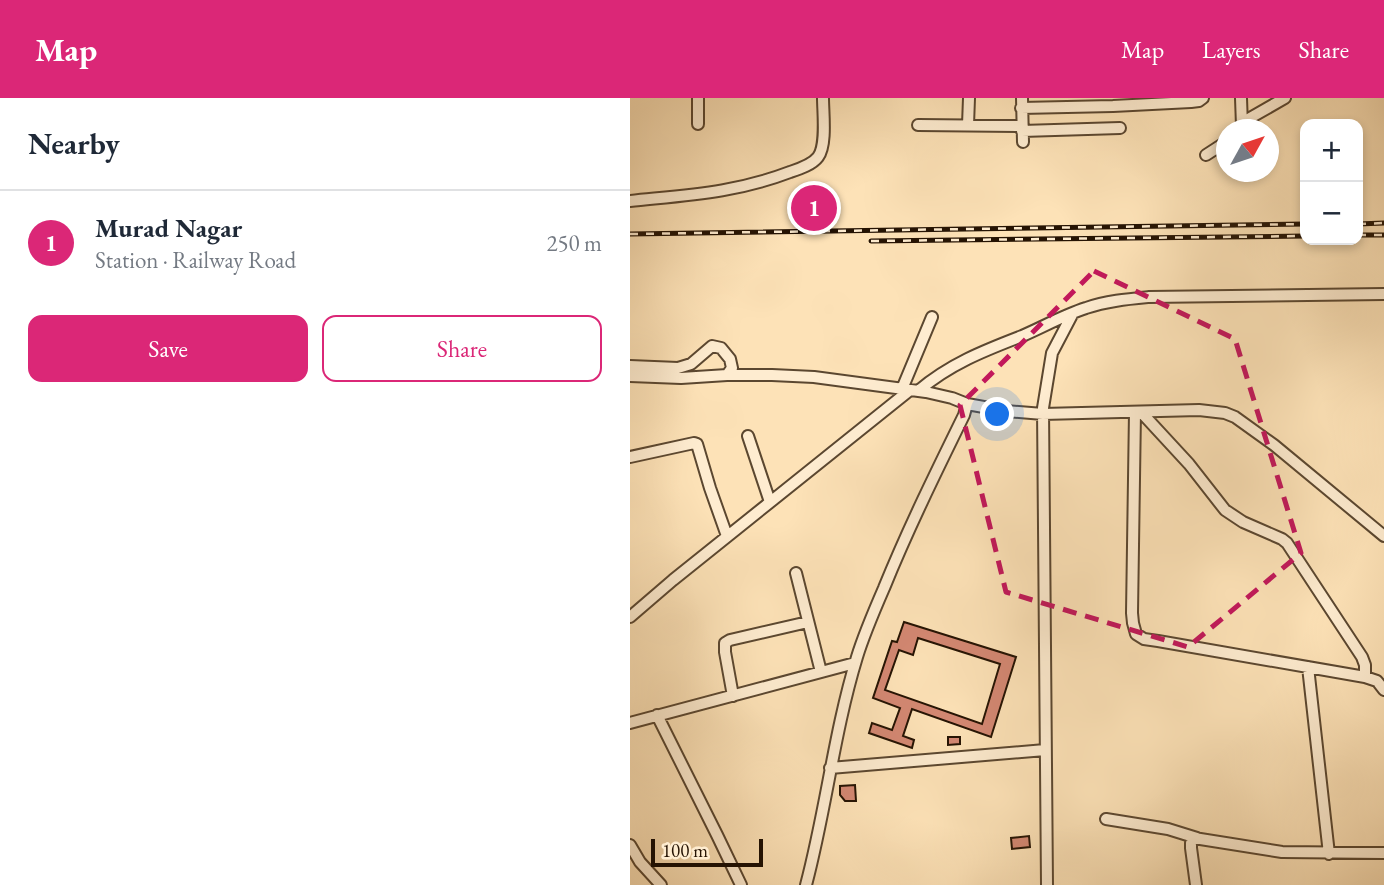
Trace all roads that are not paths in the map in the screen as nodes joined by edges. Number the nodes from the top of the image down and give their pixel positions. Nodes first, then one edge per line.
1 (698, 98) edge
2 (823, 98) edge
3 (969, 98) edge
4 (1203, 98) edge
5 (1241, 98) edge
6 (1285, 98) edge
7 (1022, 103) edge
8 (1241, 119) edge
9 (1248, 119) edge
10 (698, 124) dead end
11 (918, 125) dead end
12 (968, 125) junction
13 (1120, 128) dead end
14 (1022, 133) junction
15 (1216, 149) edge
16 (1206, 155) dead end
17 (630, 201) edge
18 (1384, 294) edge
19 (1073, 313) junction
20 (932, 317) dead end
21 (630, 366) edge
22 (727, 375) junction
23 (630, 376) edge
24 (910, 390) junction
25 (967, 404) junction
26 (1138, 412) junction
27 (1043, 414) junction
28 (748, 436) dead end
29 (630, 457) edge
30 (770, 502) junction
31 (727, 536) junction
32 (1384, 536) edge
33 (796, 573) dead end
34 (630, 617) edge
35 (808, 622) junction
36 (855, 663) junction
37 (1308, 667) junction
38 (821, 672) junction
39 (1365, 677) junction
40 (1383, 685) edge
41 (733, 696) junction
42 (657, 715) junction
43 (630, 723) edge
44 (1045, 750) junction
45 (830, 768) junction
46 (1105, 819) dead end
47 (1197, 838) junction
48 (630, 845) edge
49 (1384, 853) edge
50 (1329, 854) junction
51 (807, 882) edge
52 (661, 885) edge
53 (741, 885) edge
54 (795, 885) edge
55 (1047, 885) edge
56 (1196, 885) edge

1 - 10 street
2 - 17 street
3 - 12 street
4 - 7 street
5 - 8 street
6 - 9 street
7 - 14 street
11 - 12 street
12 - 14 street
13 - 14 street
15 - 16 street
18 - 19 street
19 - 24 street
19 - 27 street
20 - 24 street
21 - 22 street
22 - 23 street
22 - 24 street
24 - 25 street
24 - 30 street
25 - 27 street
25 - 36 street
26 - 27 street
26 - 32 street
26 - 37 street
26 - 39 street
27 - 44 street
28 - 30 street
29 - 31 street
30 - 31 street
31 - 34 street
33 - 35 street
35 - 38 street
35 - 41 street
36 - 38 street
36 - 45 street
37 - 39 street
37 - 50 street
38 - 41 street
39 - 40 street
41 - 42 street
42 - 43 street
42 - 53 street
44 - 45 street
44 - 55 street
45 - 51 street
46 - 47 street
47 - 50 street
47 - 56 street
48 - 52 street
49 - 50 street
51 - 54 street

